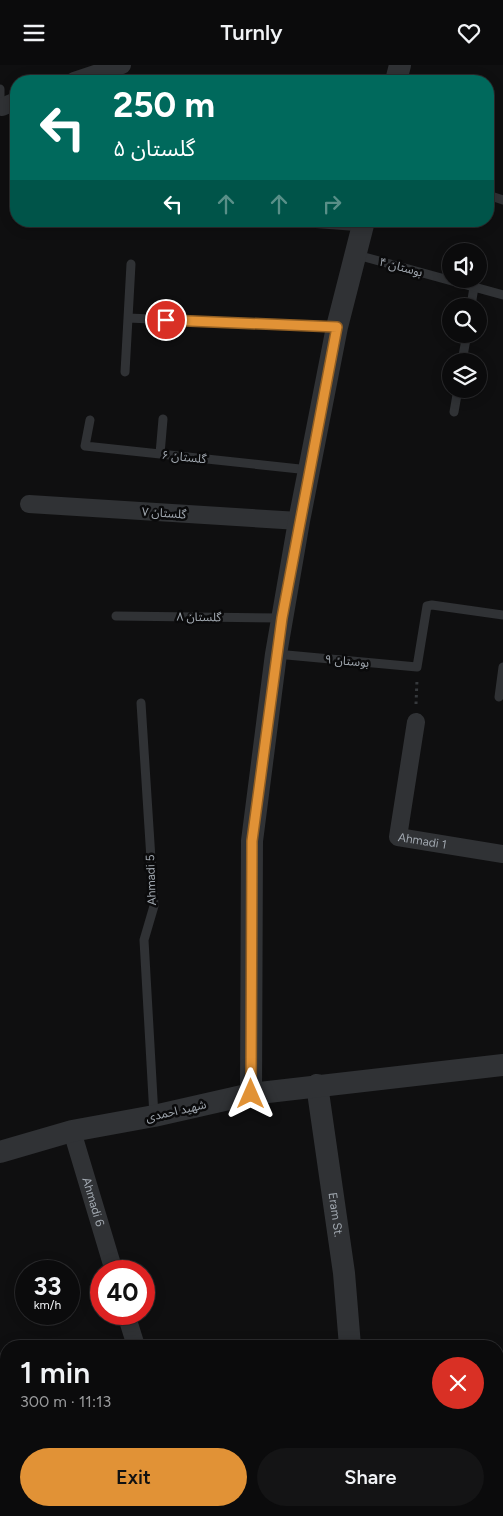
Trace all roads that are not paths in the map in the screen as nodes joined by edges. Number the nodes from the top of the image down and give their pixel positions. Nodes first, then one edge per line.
1 (122, 65) edge
2 (93, 75) edge
3 (363, 227) edge
4 (356, 255) junction
5 (132, 264) dead end
6 (442, 278) edge
7 (478, 288) edge
8 (503, 295) edge
9 (128, 318) junction
10 (337, 327) junction
11 (125, 372) dead end
12 (456, 398) edge
13 (454, 412) dead end
14 (164, 419) dead end
15 (90, 420) dead end
16 (160, 454) junction
17 (309, 470) junction
18 (29, 505) dead end
19 (299, 521) junction
20 (503, 615) edge
21 (116, 616) dead end
22 (282, 618) junction
23 (276, 654) junction
24 (503, 667) edge
25 (498, 697) dead end
26 (141, 703) dead end
27 (416, 722) road end
28 (503, 854) edge
29 (503, 1065) edge
30 (316, 1085) junction
31 (251, 1094) junction
32 (154, 1116) junction
33 (72, 1131) junction
34 (0, 1152) edge
35 (111, 1260) edge
36 (130, 1325) edge
37 (134, 1340) edge
38 (350, 1340) edge

1 - 2 street
3 - 4 street
4 - 6 lane, بوستان ۴
4 - 10 street
5 - 9 lane
7 - 8 lane, بوستان ۴
9 - 10 lane
9 - 11 lane
10 - 17 street
12 - 13 lane
14 - 16 lane
15 - 16 lane, گلستان ۶
16 - 17 lane, گلستان ۶
17 - 19 street
18 - 19 street, گلستان ۷
19 - 22 street
20 - 23 lane, بوستان ۹
21 - 22 lane, گلستان ۸
22 - 23 street
23 - 31 street
24 - 25 lane
26 - 32 lane, Ahmadi 5
27 - 28 street, Ahmadi 1
29 - 30 street, شهید احمدی
30 - 31 street, شهید احمدی
30 - 38 street, Eram St.
31 - 32 street, شهید احمدی
32 - 33 street, شهید احمدی
33 - 34 street, شهید احمدی
33 - 35 street, Ahmadi 6
36 - 37 street

